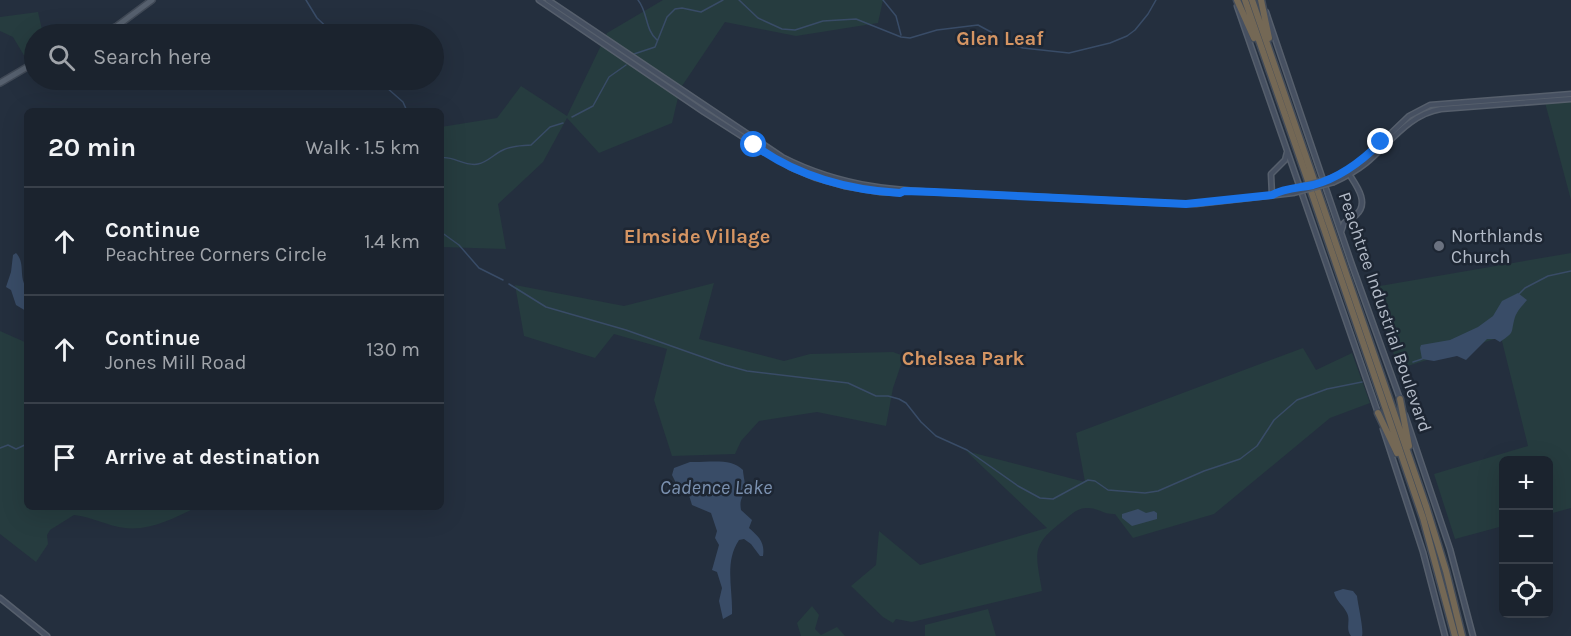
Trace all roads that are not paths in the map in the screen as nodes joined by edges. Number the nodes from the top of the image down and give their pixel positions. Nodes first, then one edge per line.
1 (152, 0) edge
2 (539, 0) edge
3 (548, 0) edge
4 (1236, 0) edge
5 (1245, 0) edge
6 (1252, 0) edge
7 (1261, 0) edge
8 (120, 24) edge
9 (1274, 63) junction
10 (24, 69) edge
11 (1271, 76) junction
12 (0, 84) edge
13 (1571, 94) edge
14 (1571, 99) edge
15 (1404, 119) junction
16 (1408, 124) junction
17 (1287, 148) junction
18 (1371, 152) junction
19 (1281, 164) junction
20 (1293, 166) junction
21 (1357, 170) junction
22 (1348, 173) junction
23 (1342, 178) junction
24 (1334, 179) junction
25 (1312, 182) junction
26 (1354, 182) junction
27 (1270, 184) junction
28 (904, 191) junction
29 (1272, 195) junction
30 (1260, 196) junction
31 (1335, 215) junction
32 (1349, 219) junction
33 (1341, 232) junction
34 (1400, 399) junction
35 (1378, 413) junction
36 (1411, 461) junction
37 (1407, 472) junction
38 (0, 598) edge
39 (47, 636) edge
40 (1445, 636) edge
41 (1455, 636) edge
42 (1462, 636) edge
43 (1473, 636) edge

1 - 8 main road
2 - 28 street
3 - 28 street
4 - 11 highway
4 - 17 street
5 - 11 highway, Peachtree Industrial Boulevard
6 - 9 highway, Peachtree Industrial Boulevard
7 - 9 highway
7 - 31 street, Peachtree Industrial Boulevard
9 - 25 highway, Peachtree Industrial Boulevard
10 - 12 main road
11 - 25 highway, Peachtree Industrial Boulevard
13 - 15 street
14 - 16 street
15 - 16 street
15 - 18 street
16 - 21 street
17 - 19 street
17 - 20 street
18 - 22 street
18 - 24 street
19 - 20 street
19 - 27 street
20 - 35 street
21 - 22 street
21 - 26 street
22 - 23 street
22 - 24 street
22 - 26 street
23 - 24 street
23 - 26 street
24 - 29 street, bridge
25 - 36 highway, Peachtree Industrial Boulevard
25 - 37 highway, Peachtree Industrial Boulevard
26 - 32 street
27 - 29 street
27 - 30 street
28 - 30 street
29 - 30 street
31 - 32 street
31 - 33 street, Peachtree Industrial Boulevard
32 - 33 street
33 - 34 street, Peachtree Industrial Boulevard
34 - 36 highway
34 - 43 street, Peachtree Industrial Boulevard
35 - 37 highway
35 - 40 street
36 - 42 highway, Peachtree Industrial Boulevard
37 - 41 highway, Peachtree Industrial Boulevard
38 - 39 street

